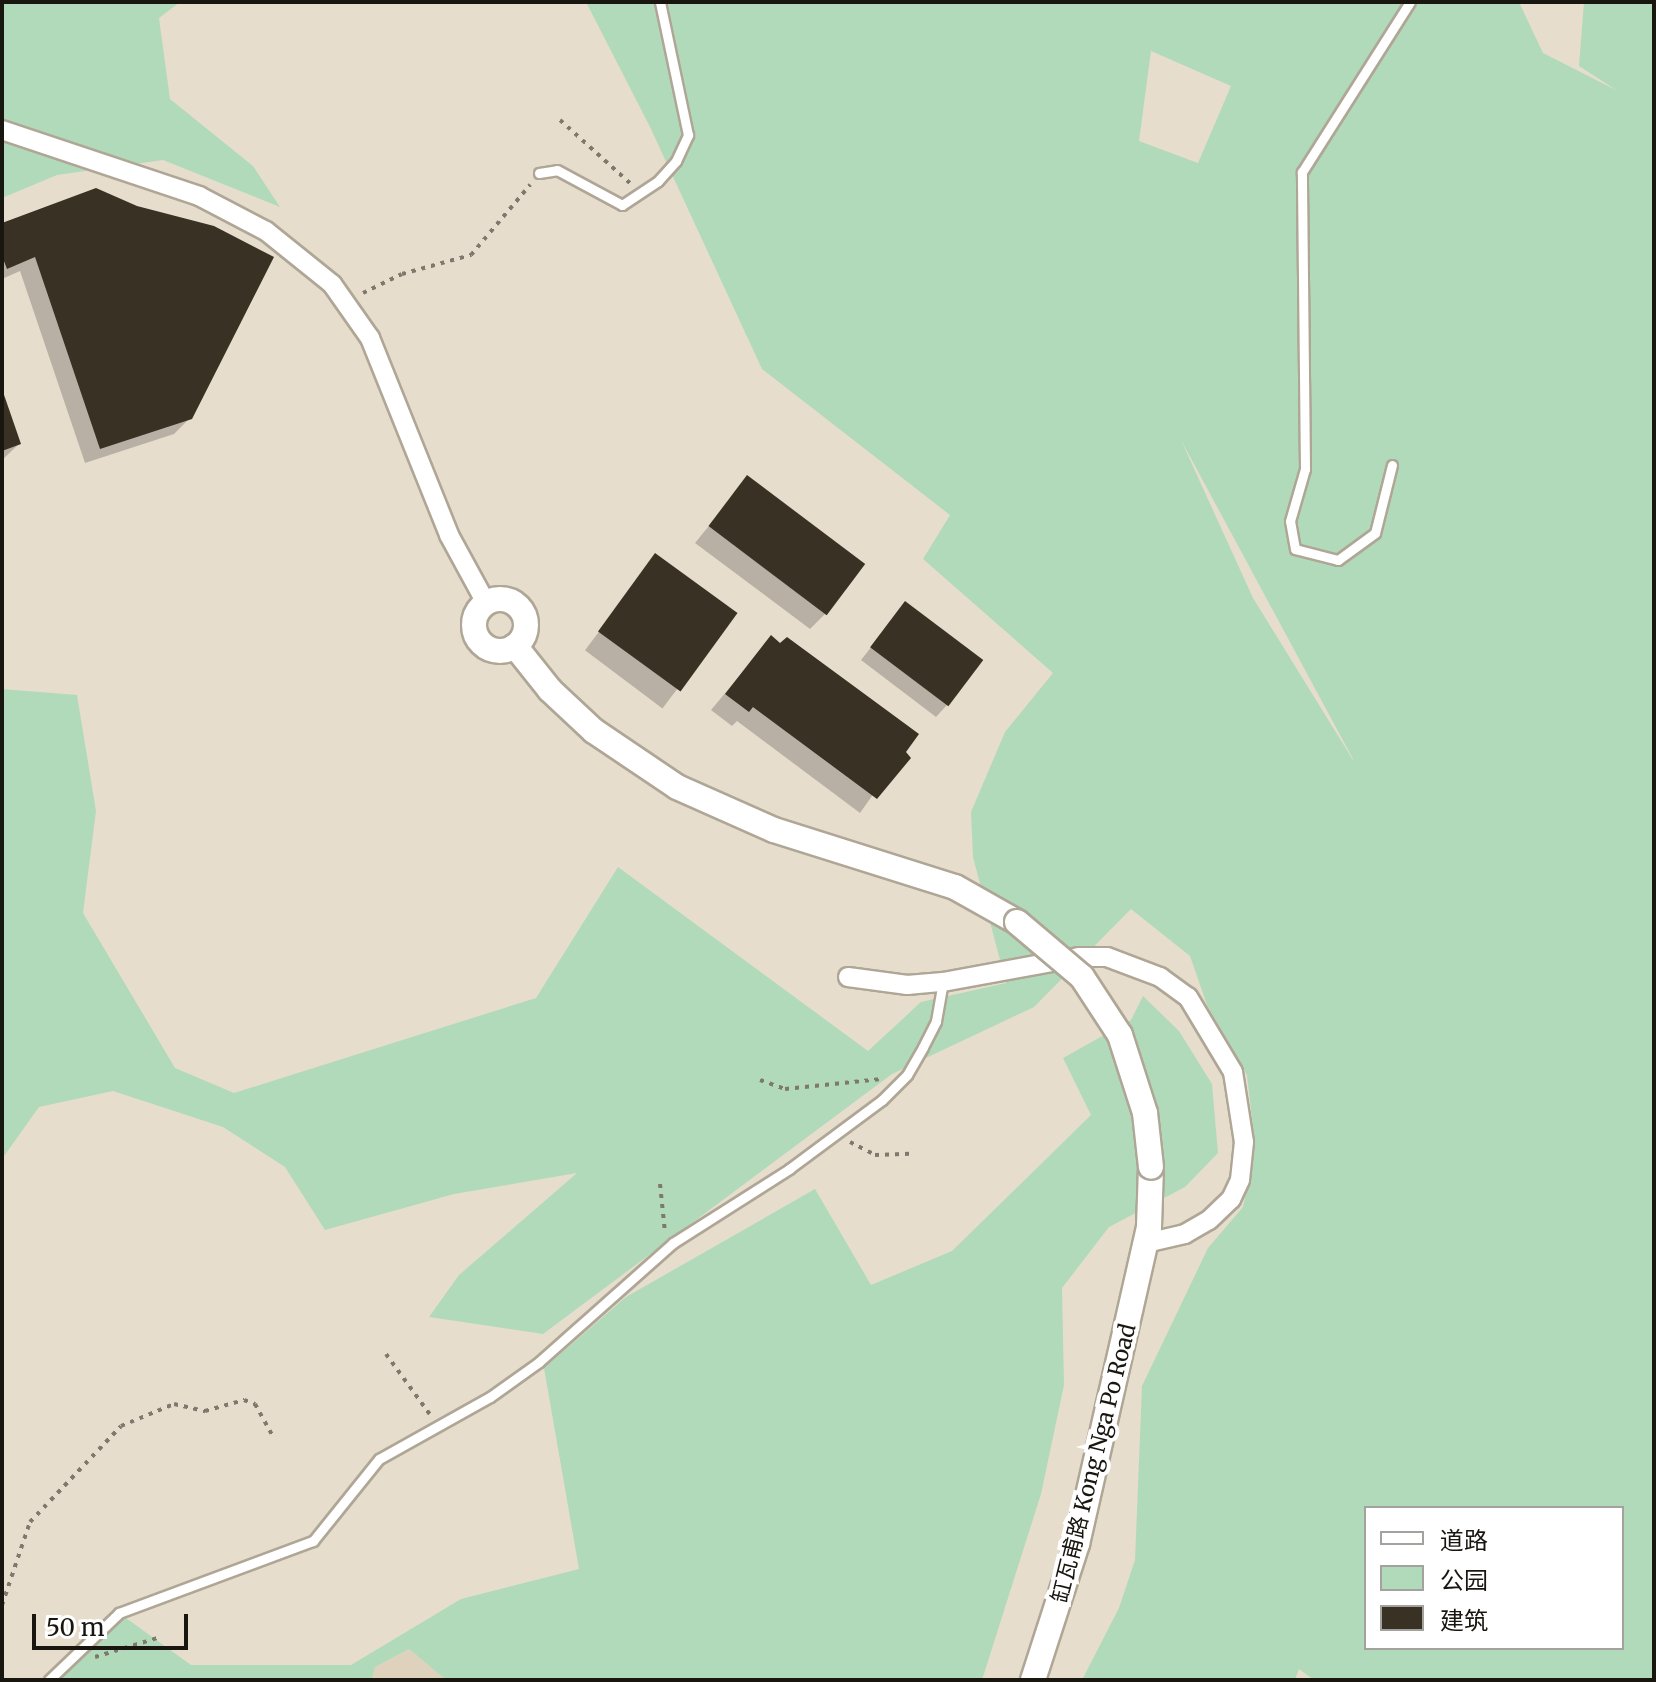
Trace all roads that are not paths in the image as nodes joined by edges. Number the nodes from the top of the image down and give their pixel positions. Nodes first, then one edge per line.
1 (660, 2) edge
2 (1410, 2) edge
3 (2, 130) edge
4 (539, 173) road end
5 (1392, 465) dead end
6 (486, 603) junction
7 (515, 646) junction
8 (848, 977) dead end
9 (943, 982) junction
10 (1146, 1243) junction
11 (52, 1676) edge
12 (1033, 1680) edge

1 - 4 lane
2 - 5 lane
3 - 6 street
6 - 7 street
6 - 7 street
7 - 10 street, 缸瓦甫路 Kong Nga Po Road, bridge
8 - 9 street
9 - 10 street
9 - 11 lane
10 - 12 street, 缸瓦甫路 Kong Nga Po Road

